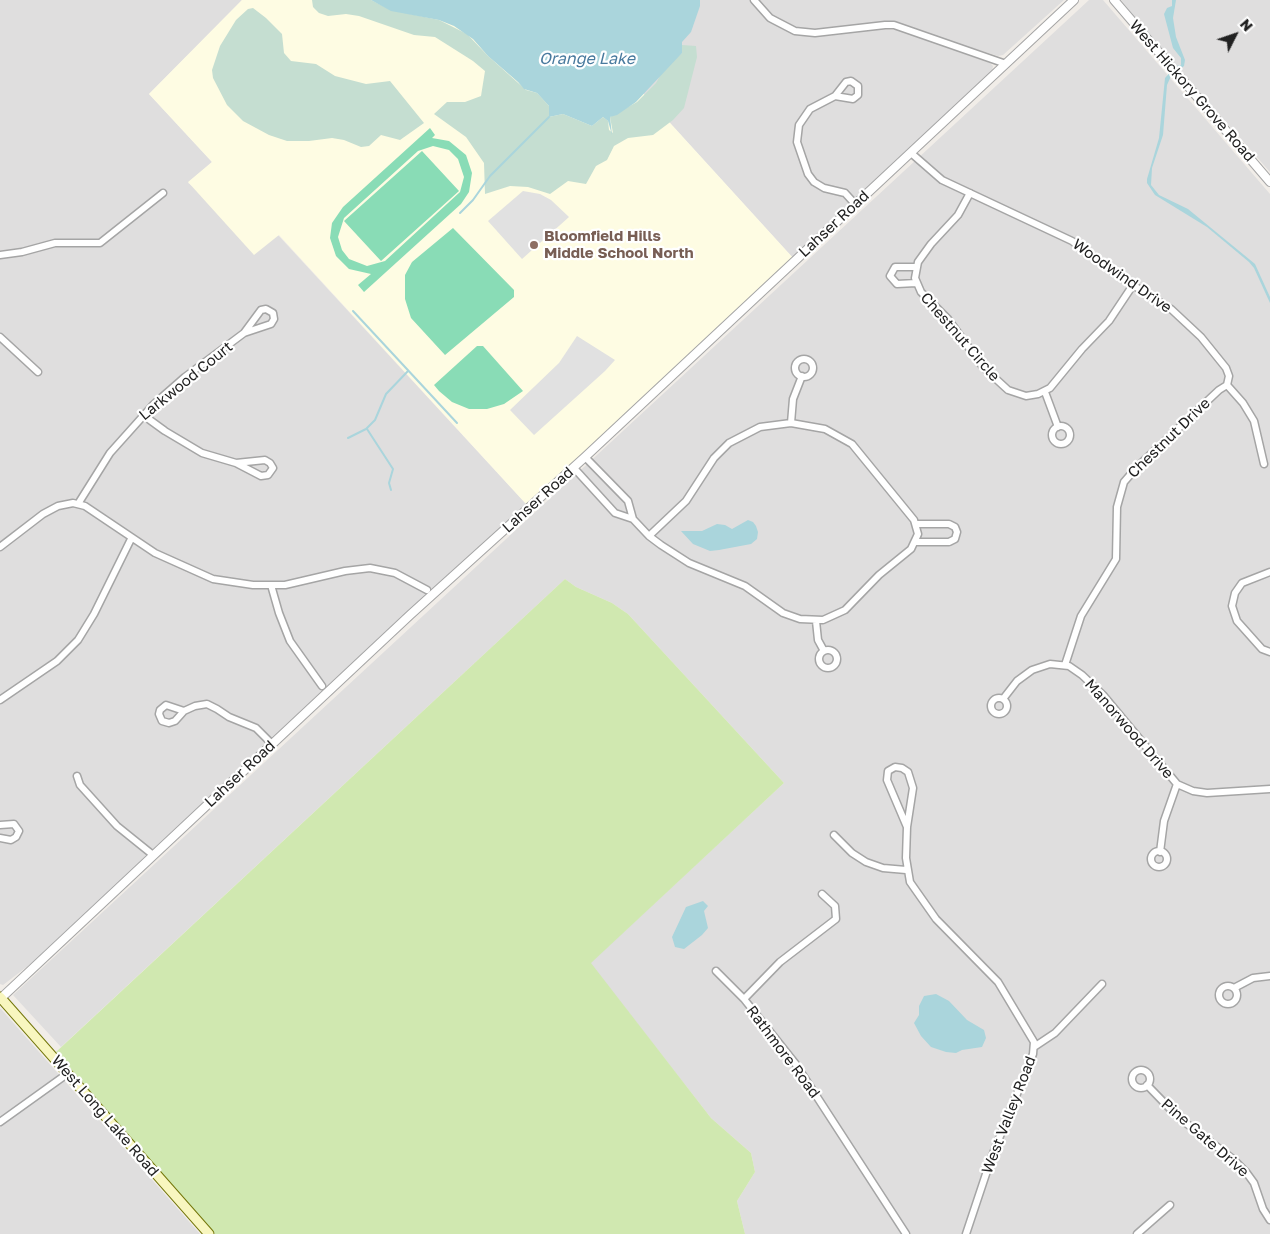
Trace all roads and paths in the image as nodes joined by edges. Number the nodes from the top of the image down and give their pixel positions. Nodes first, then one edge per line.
1 (754, 0) edge
2 (1074, 0) edge
3 (1114, 0) edge
4 (1006, 64) junction
5 (835, 96) dead end
6 (911, 153) junction
7 (1270, 182) edge
8 (163, 193) dead end
9 (970, 193) junction
10 (855, 204) junction
11 (0, 255) edge
12 (916, 267) junction
13 (916, 283) junction
14 (1132, 285) junction
15 (244, 333) junction
16 (0, 337) edge
17 (38, 372) dead end
18 (802, 376) dead end
19 (1227, 385) junction
20 (1045, 392) junction
21 (142, 414) junction
22 (791, 422) junction
23 (1058, 426) dead end
24 (585, 457) junction
25 (236, 463) junction
26 (1264, 464) dead end
27 (574, 468) junction
28 (78, 504) junction
29 (633, 519) junction
30 (916, 524) junction
31 (649, 536) junction
32 (131, 538) junction
33 (916, 542) junction
34 (0, 547) edge
35 (1270, 572) edge
36 (271, 585) junction
37 (428, 590) dead end
38 (816, 621) junction
39 (824, 651) dead end
40 (1270, 652) edge
41 (1065, 665) junction
42 (322, 686) dead end
43 (1003, 699) dead end
44 (0, 700) edge
45 (184, 711) dead end
46 (272, 744) junction
47 (77, 776) dead end
48 (1178, 784) junction
49 (1270, 789) edge
50 (0, 825) edge
51 (907, 827) junction
52 (834, 835) dead end
53 (0, 838) edge
54 (1160, 852) dead end
55 (153, 855) junction
56 (906, 870) junction
57 (822, 894) dead end
58 (716, 971) dead end
59 (1270, 976) edge
60 (1102, 984) dead end
61 (1234, 988) dead end
62 (0, 998) edge
63 (744, 999) junction
64 (1034, 1047) junction
65 (67, 1074) junction
66 (1147, 1085) dead end
67 (0, 1122) edge
68 (1170, 1205) dead end
69 (1270, 1220) edge
70 (209, 1234) edge
71 (906, 1234) edge
72 (966, 1234) edge
73 (1137, 1234) edge

1 - 4 street
2 - 4 street, Lahser Road
3 - 7 street, West Hickory Grove Road
4 - 6 street, Lahser Road
5 - 10 street
6 - 9 street, Woodwind Drive
6 - 10 street, Lahser Road
8 - 11 street
9 - 12 street
9 - 14 street, Woodwind Drive
10 - 24 street, Lahser Road
12 - 13 street, Chestnut Circle
12 - 13 street, Chestnut Circle
13 - 20 street, Chestnut Circle
14 - 19 street, Woodwind Drive
14 - 20 street
15 - 15 street, Larkwood Court
15 - 21 street, Larkwood Court
16 - 17 street
18 - 22 street
19 - 26 street, Woodwind Drive
19 - 41 street, Chestnut Drive
20 - 23 street
21 - 25 street
21 - 28 street, Larkwood Court
22 - 30 street
22 - 31 street
24 - 27 street, Lahser Road
24 - 29 street
25 - 25 street
27 - 29 street
27 - 46 street, Lahser Road
28 - 32 street
28 - 34 street
29 - 31 street
30 - 33 street
30 - 33 street
31 - 38 street
32 - 36 street
32 - 44 street
33 - 38 street
35 - 40 street
36 - 37 street
36 - 42 street
38 - 39 street
41 - 43 street
41 - 48 street, Manorwood Drive
45 - 46 street
46 - 55 street, Lahser Road
47 - 55 street
48 - 49 street, Manorwood Drive
48 - 54 street
50 - 53 street
51 - 51 street, West Valley Road
51 - 56 street, West Valley Road
52 - 56 street
55 - 62 street, Lahser Road
56 - 64 street, West Valley Road
57 - 63 street, Rathmore Road
58 - 63 street
59 - 61 street
60 - 64 street
62 - 65 main road, West Long Lake Road
63 - 71 street, Rathmore Road
64 - 72 street, West Valley Road
65 - 67 street
65 - 70 main road, West Long Lake Road
66 - 69 street, Pine Gate Drive
68 - 73 street

